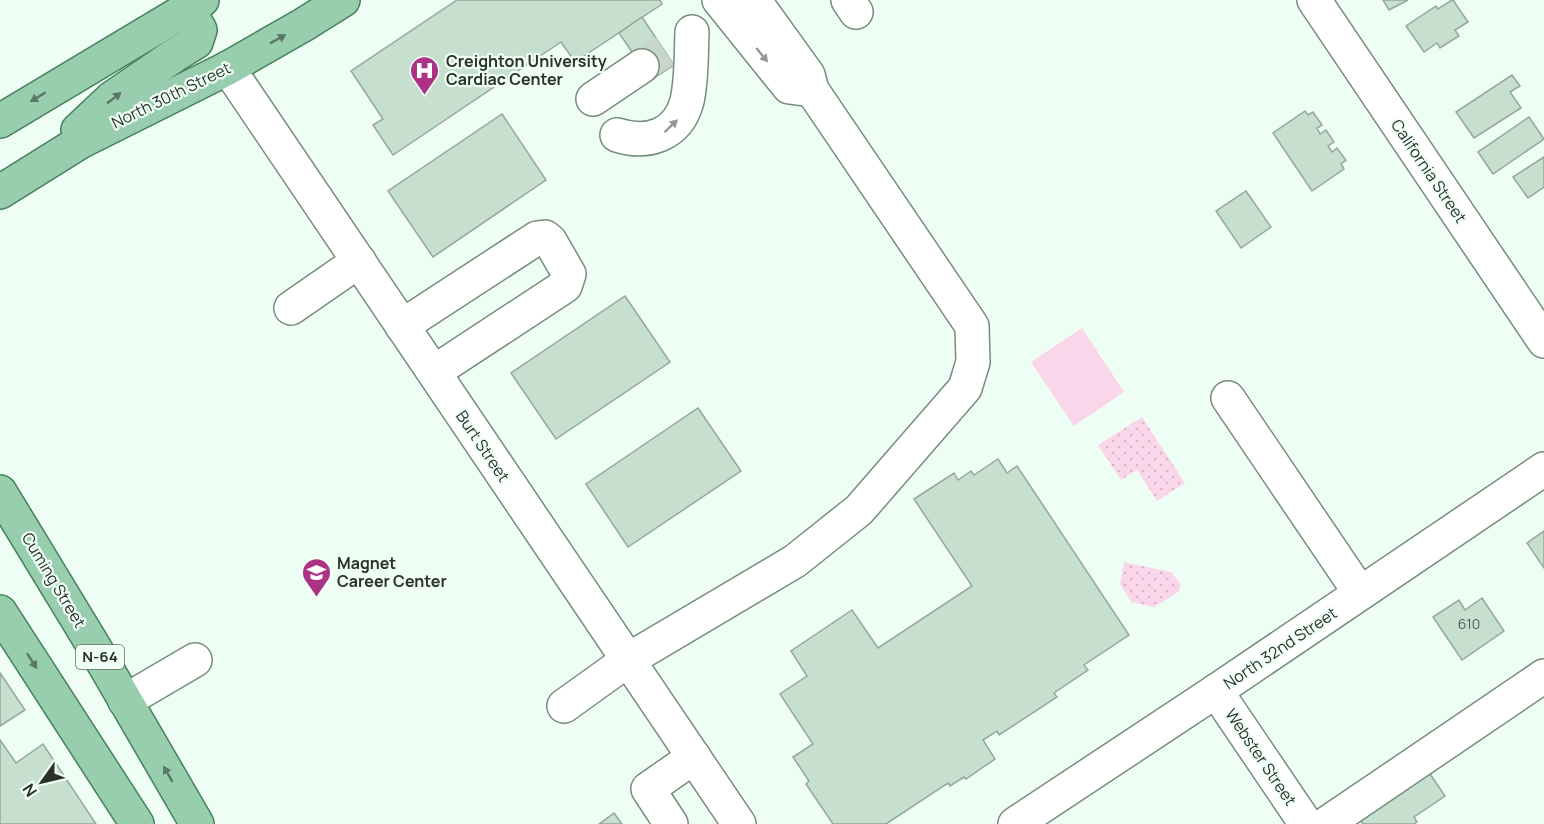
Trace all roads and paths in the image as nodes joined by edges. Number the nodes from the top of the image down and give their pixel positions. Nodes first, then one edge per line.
1 (343, 0) edge
2 (1314, 0) edge
3 (734, 2) edge
4 (191, 3) edge
5 (692, 32) junction
6 (228, 68) junction
7 (593, 99) dead end
8 (0, 121) edge
9 (617, 135) dead end
10 (40, 166) junction
11 (0, 192) edge
12 (358, 261) junction
13 (291, 308) dead end
14 (402, 326) junction
15 (1544, 341) edge
16 (434, 372) junction
17 (1228, 398) dead end
18 (1544, 469) edge
19 (0, 492) edge
20 (1360, 594) junction
21 (0, 612) edge
22 (195, 660) dead end
23 (628, 660) junction
24 (1544, 676) edge
25 (1216, 691) junction
26 (125, 701) junction
27 (564, 706) dead end
28 (694, 757) junction
29 (133, 822) edge
30 (197, 824) edge
31 (671, 824) edge
32 (739, 824) edge
33 (1015, 824) edge
34 (1306, 824) edge
35 (1326, 824) edge

6 -> 1 main road, North 30th Street
2 - 15 street, California Street
3 - 5 street
3 - 23 street
4 -> 8 main road
10 -> 4 main road
5 - 7 street
9 -> 5 street
6 - 10 main road, North 30th Street
6 - 12 street, Burt Street
10 - 11 main road, North 30th Street
12 - 13 street
12 - 14 street, Burt Street
14 - 16 street, Burt Street
14 - 16 street
16 - 23 street, Burt Street
17 - 20 street
18 - 20 street, North 32nd Street
19 - 26 main road, Cuming Street / N-64
20 - 25 street, North 32nd Street
21 -> 29 main road
22 - 26 street
23 - 27 street
23 - 28 street, Burt Street
24 - 35 street
25 - 33 street, North 32nd Street
25 - 34 street, Webster Street
30 -> 26 main road, Cuming Street / N-64
28 - 31 street
28 - 32 street, Burt Street

